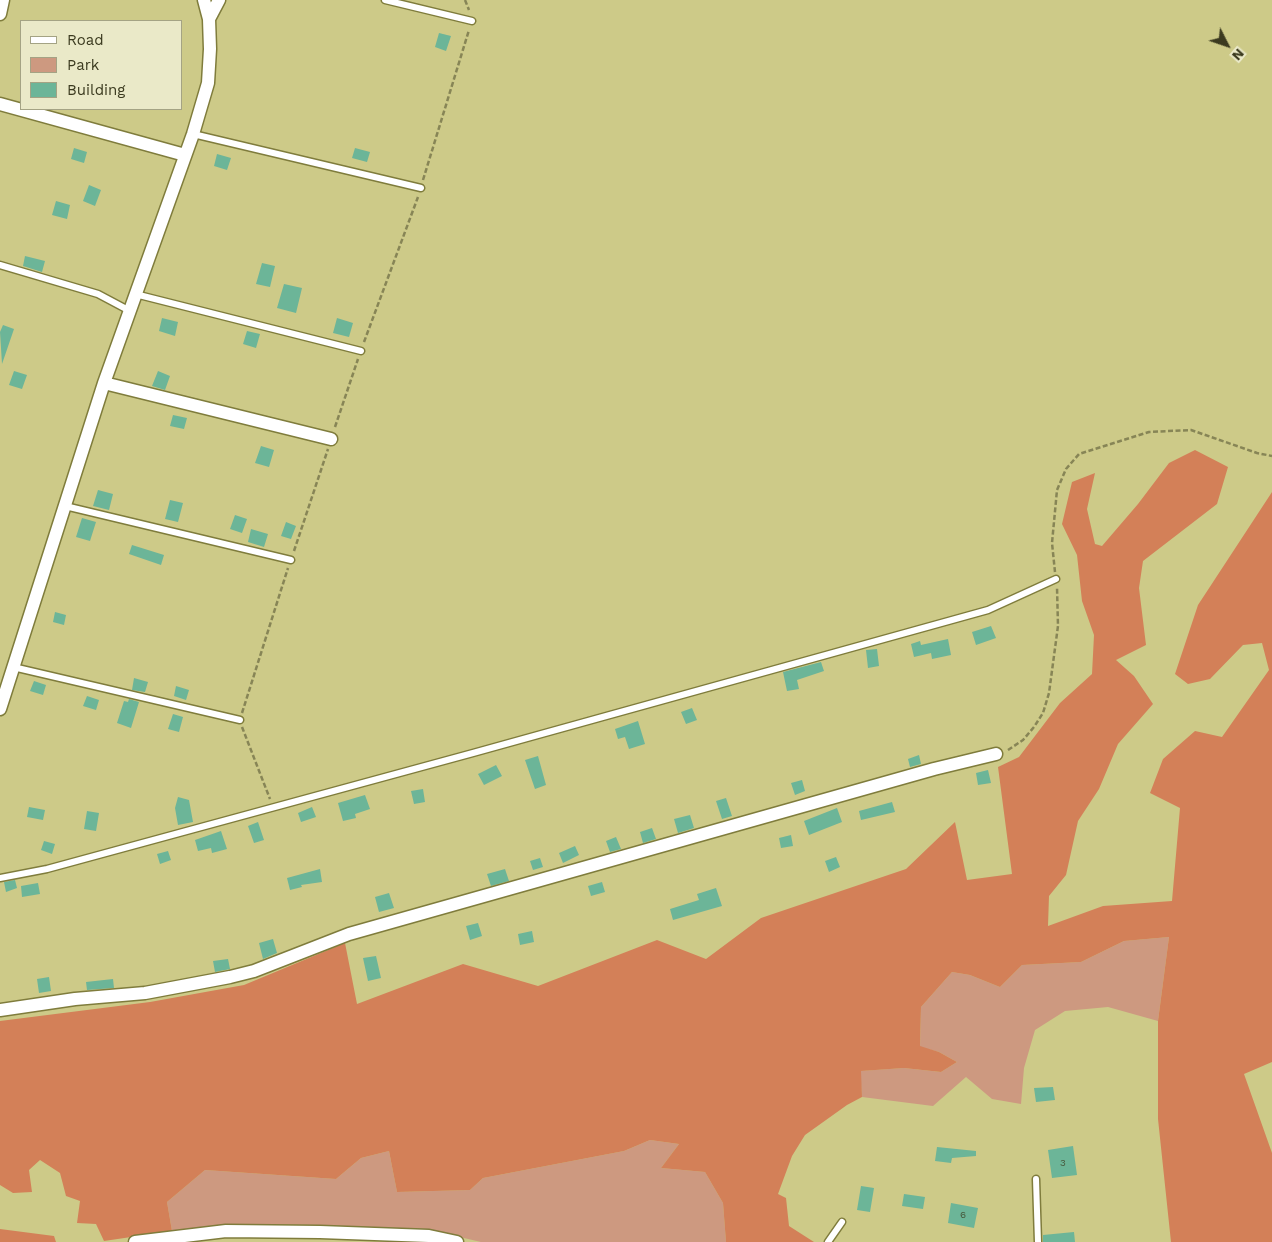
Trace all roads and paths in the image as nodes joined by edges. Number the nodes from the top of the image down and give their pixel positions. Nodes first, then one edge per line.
1 (3, 0) edge
2 (204, 0) edge
3 (219, 0) edge
4 (385, 0) edge
5 (465, 0) edge
6 (0, 14) edge
7 (209, 19) junction
8 (472, 21) junction
9 (0, 104) edge
10 (20, 110) edge
11 (22, 110) edge
12 (193, 134) junction
13 (185, 155) junction
14 (421, 188) junction
15 (0, 265) edge
16 (135, 294) junction
17 (130, 311) junction
18 (361, 350) junction
19 (104, 383) junction
20 (331, 439) junction
21 (1272, 456) edge
22 (65, 506) junction
23 (291, 560) junction
24 (1056, 579) junction
25 (13, 667) junction
26 (0, 709) edge
27 (240, 720) junction
28 (996, 754) joint
29 (274, 807) junction
30 (0, 878) edge
31 (0, 1010) edge
32 (1036, 1179) dead end
33 (842, 1222) dead end
34 (135, 1242) edge
35 (457, 1242) edge
36 (828, 1242) edge
37 (1038, 1242) edge

1 - 6 street
2 - 7 street
3 - 7 street
4 - 8 lane
5 - 8 path
7 - 12 street
8 - 14 path
9 - 10 street
11 - 13 street
12 - 13 street
12 - 14 lane
13 - 16 street
14 - 18 path
15 - 17 lane
16 - 17 street
16 - 18 lane
17 - 19 street
18 - 20 path
19 - 20 street
19 - 22 street
20 - 23 path
21 - 24 path
22 - 23 lane
22 - 25 street
23 - 27 path
24 - 28 path
24 - 29 lane
25 - 26 street
25 - 27 lane
27 - 29 path
28 - 31 street
29 - 30 lane
32 - 37 lane
33 - 36 lane
34 - 35 street

